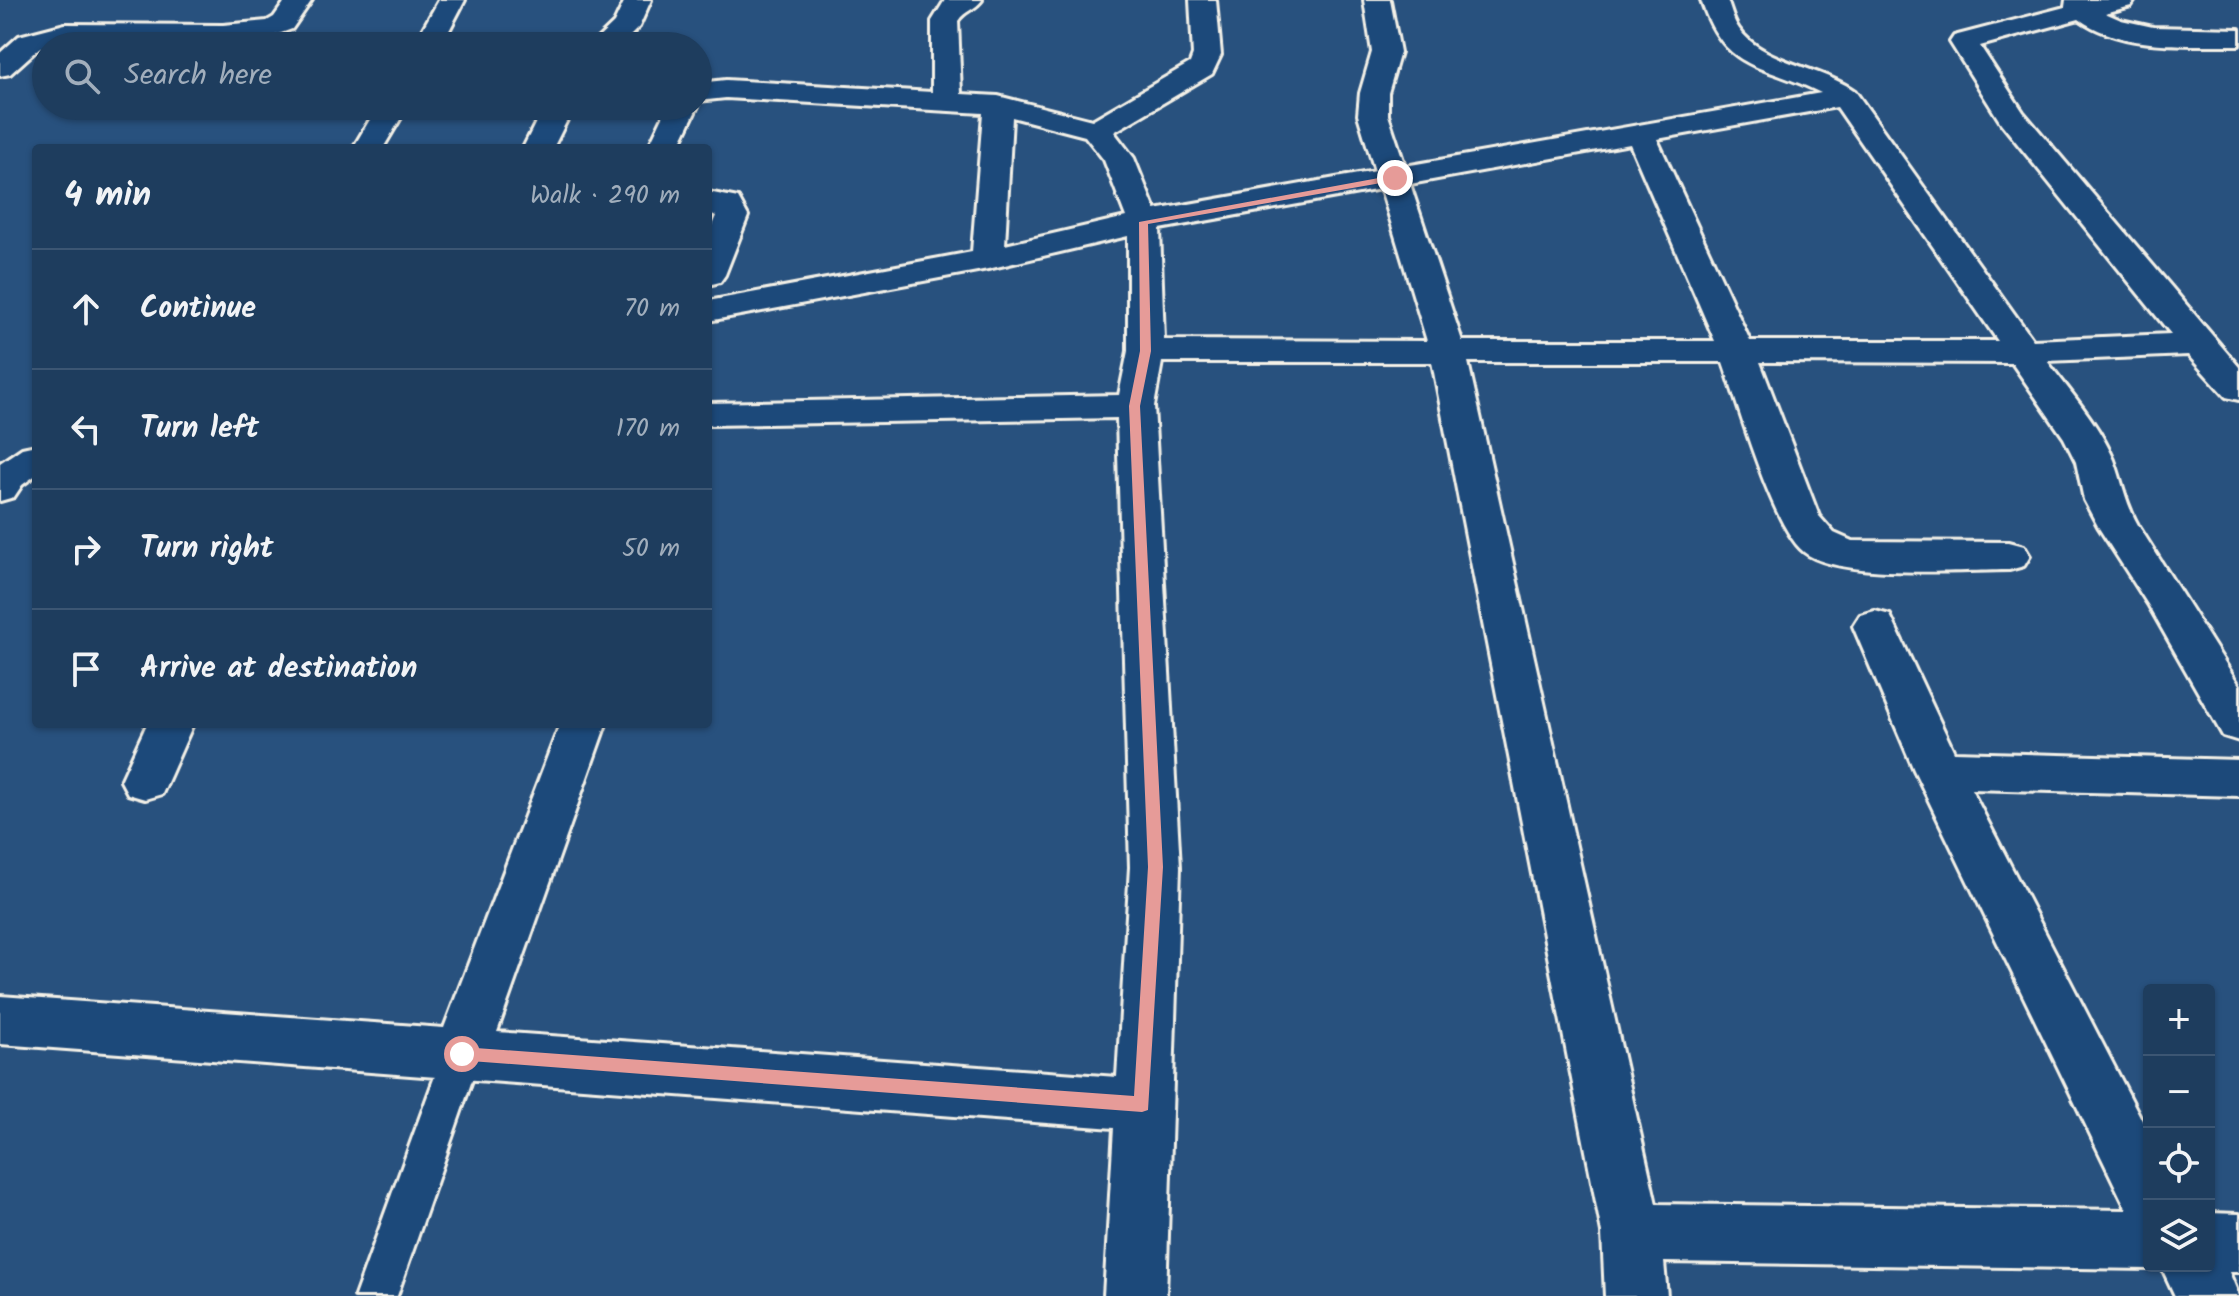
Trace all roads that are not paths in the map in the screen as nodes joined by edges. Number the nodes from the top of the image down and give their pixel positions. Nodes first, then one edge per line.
1 (299, 0) edge
2 (452, 0) edge
3 (638, 0) edge
4 (969, 0) edge
5 (1203, 0) edge
6 (1377, 0) edge
7 (1714, 0) edge
8 (2122, 0) edge
9 (2078, 6) edge
10 (233, 32) edge
11 (435, 32) edge
12 (620, 32) edge
13 (2239, 37) edge
14 (32, 41) edge
15 (0, 68) edge
16 (712, 90) edge
17 (1845, 97) junction
18 (947, 101) junction
19 (998, 105) junction
20 (385, 120) edge
21 (552, 120) edge
22 (676, 120) edge
23 (1096, 130) junction
24 (1640, 134) junction
25 (370, 144) edge
26 (540, 144) edge
27 (665, 144) edge
28 (1395, 178) junction
29 (712, 203) edge
30 (1144, 222) junction
31 (988, 259) junction
32 (712, 265) edge
33 (712, 310) edge
34 (2198, 344) junction
35 (1447, 349) junction
36 (1146, 351) junction
37 (2020, 352) junction
38 (1738, 353) junction
39 (2239, 389) edge
40 (1135, 406) junction
41 (712, 414) edge
42 (32, 460) edge
43 (0, 488) edge
44 (2009, 556) dead end
45 (1875, 626) dead end
46 (2239, 724) edge
47 (168, 728) edge
48 (582, 728) edge
49 (1938, 770) junction
50 (2239, 778) edge
51 (145, 781) dead end
52 (0, 1020) edge
53 (462, 1054) junction
54 (1142, 1104) junction
55 (2143, 1182) edge
56 (1632, 1233) junction
57 (2143, 1240) edge
58 (2215, 1242) edge
59 (2239, 1243) edge
60 (2195, 1272) edge
61 (376, 1296) edge
62 (1135, 1296) edge
63 (1636, 1296) edge
64 (2208, 1296) edge

1 - 10 street
2 - 11 street
3 - 12 street
4 - 18 street
5 - 23 street
6 - 28 street
7 - 17 street
8 - 9 street
9 - 13 street
9 - 34 street
14 - 15 street
16 - 18 street
17 - 24 street
17 - 37 street
18 - 19 street
19 - 23 street
19 - 31 street
20 - 25 street
21 - 26 street
22 - 27 street
23 - 30 street
24 - 28 street
24 - 38 street
28 - 30 street
28 - 35 street
29 - 32 street
30 - 31 street
30 - 36 street
31 - 33 street
34 - 37 street
34 - 39 street
35 - 36 street
35 - 38 street
35 - 56 street
36 - 40 street
37 - 38 street
37 - 46 street
38 - 44 street
40 - 41 street
40 - 54 street
42 - 43 street
45 - 49 street
47 - 51 street
48 - 53 street
49 - 50 street
49 - 55 street
52 - 53 street
53 - 54 street
53 - 61 lane
54 - 62 street
56 - 57 street
56 - 63 street
58 - 59 street
60 - 64 street

